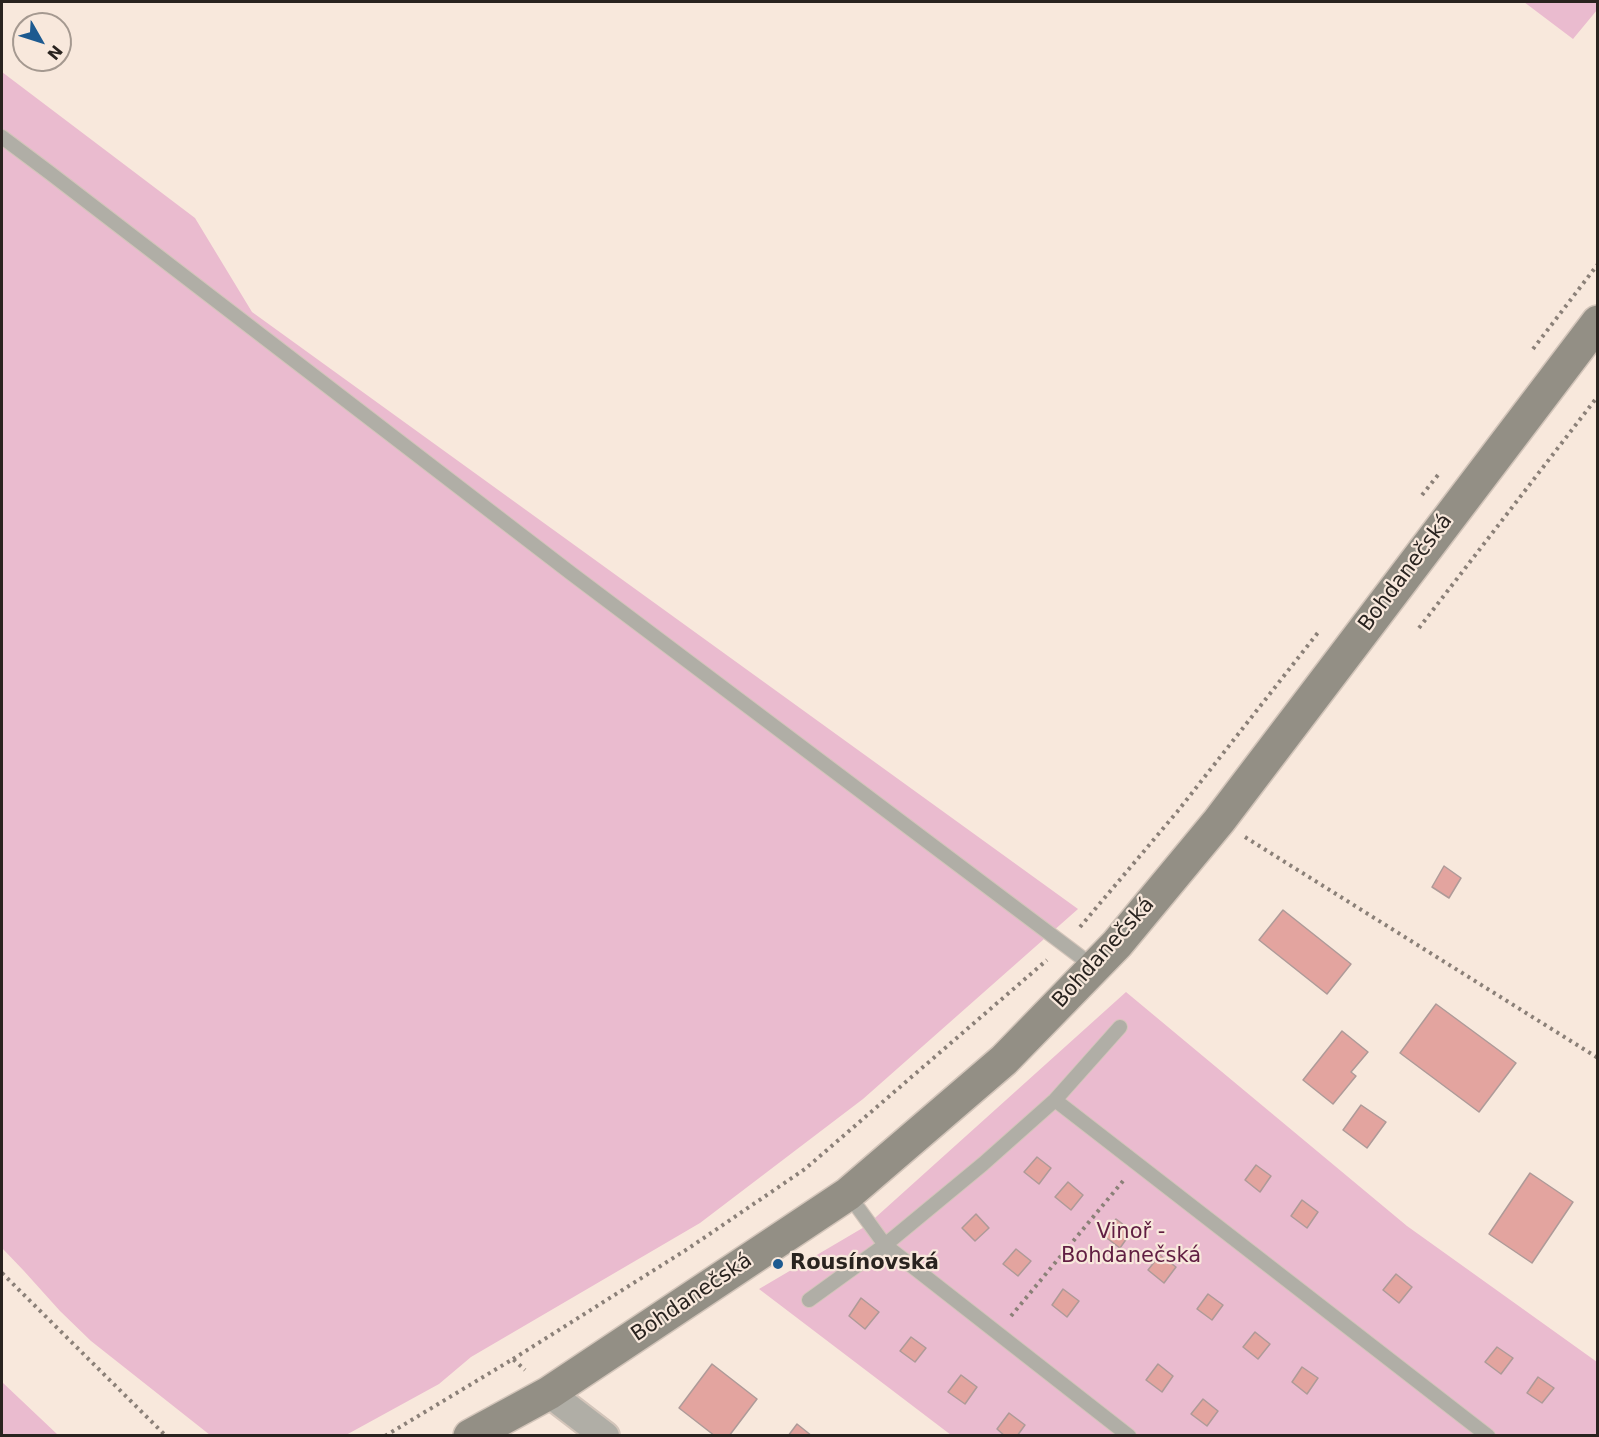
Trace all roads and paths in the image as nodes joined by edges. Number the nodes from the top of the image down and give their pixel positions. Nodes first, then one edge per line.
1 (2, 137) edge
2 (1598, 264) edge
3 (1598, 322) edge
4 (1531, 351) dead end
5 (1598, 396) edge
6 (1442, 470) dead end
7 (1422, 496) dead end
8 (1419, 628) dead end
9 (1320, 629) dead end
10 (1219, 821) junction
11 (1065, 945) junction
12 (1094, 967) junction
13 (1119, 1027) dead end
14 (1598, 1058) edge
15 (1055, 1100) junction
16 (1137, 1164) junction
17 (848, 1194) junction
18 (885, 1245) junction
19 (2, 1273) edge
20 (808, 1300) dead end
21 (997, 1333) junction
22 (513, 1359) junction
23 (539, 1384) junction
24 (166, 1436) edge
25 (385, 1436) edge
26 (470, 1436) edge
27 (605, 1436) edge
28 (1129, 1436) edge
29 (1488, 1436) edge

1 - 11 lane
2 - 4 path
3 - 10 street, Bohdanečská
5 - 8 path
6 - 7 path
9 - 11 path
10 - 12 street, Bohdanečská
10 - 14 path
11 - 12 lane
11 - 22 path
12 - 17 street, Bohdanečská
13 - 15 lane
15 - 16 lane
15 - 18 lane
16 - 21 path
16 - 29 lane
17 - 18 lane
17 - 23 street, Bohdanečská
18 - 20 lane
18 - 21 lane
19 - 24 path
21 - 28 lane
22 - 23 path
22 - 25 path
23 - 26 street, Bohdanečská
23 - 27 street

